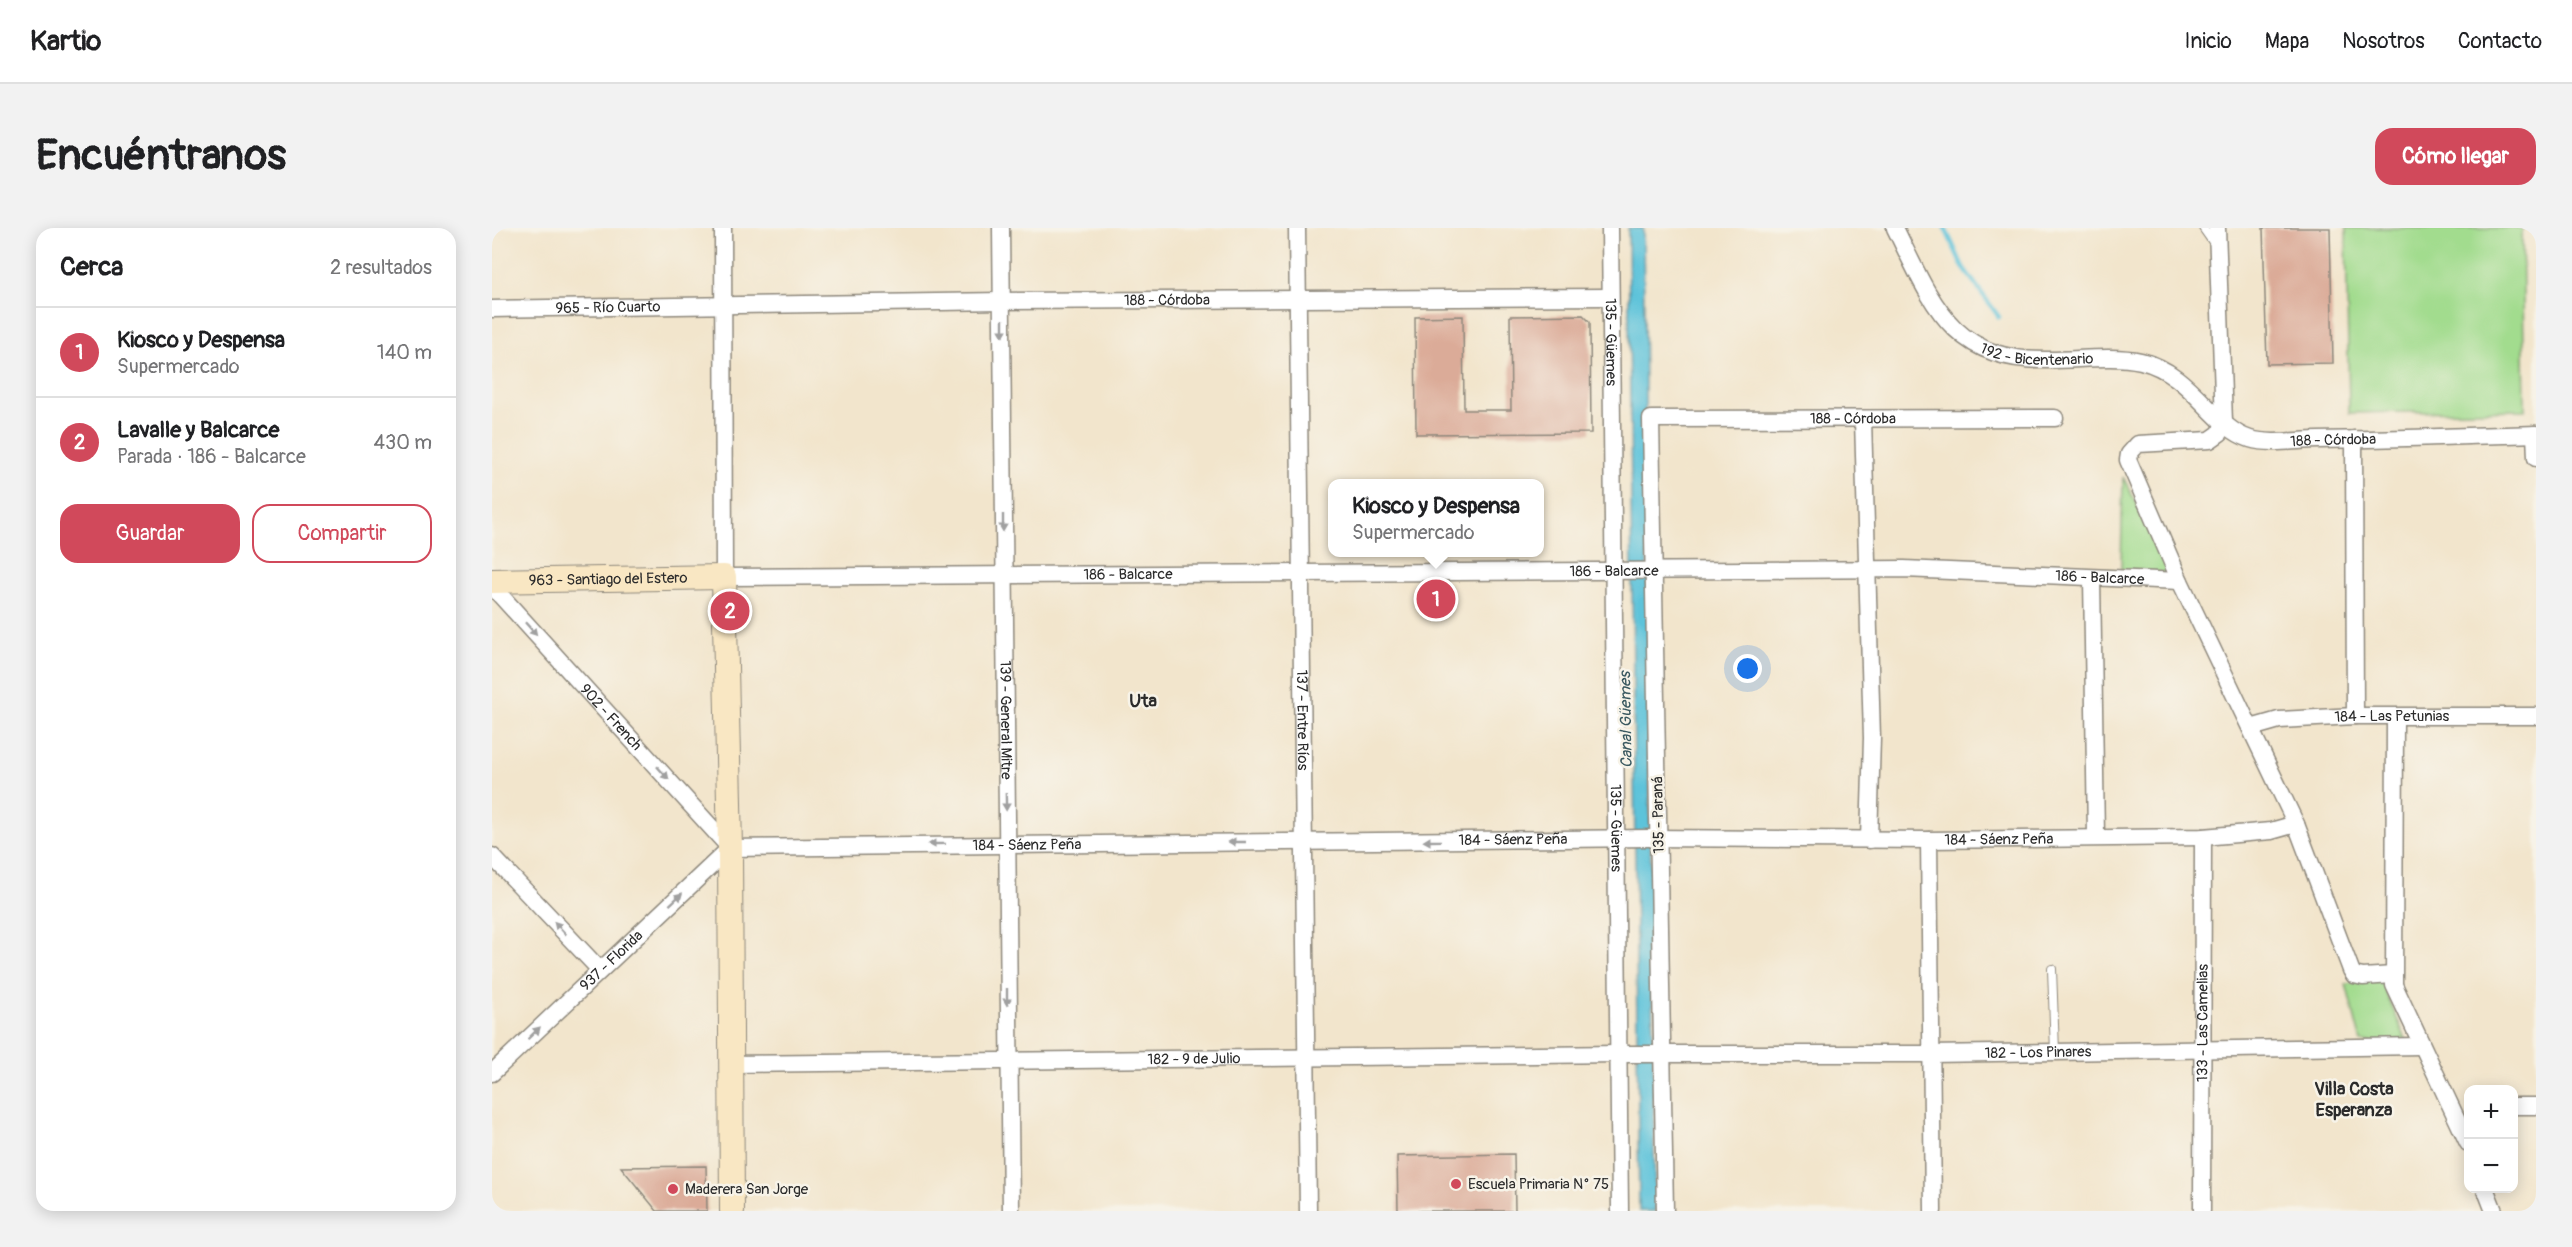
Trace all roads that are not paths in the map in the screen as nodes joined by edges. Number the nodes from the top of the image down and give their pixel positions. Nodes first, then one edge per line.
1 (723, 228) edge
2 (1001, 228) edge
3 (1297, 228) edge
4 (1610, 228) edge
5 (1895, 228) edge
6 (2203, 228) edge
7 (2217, 228) edge
8 (2218, 249) junction
9 (1610, 297) junction
10 (1002, 300) junction
11 (1298, 300) junction
12 (724, 306) junction
13 (492, 309) edge
14 (2055, 418) dead end
15 (1651, 419) joint
16 (1863, 419) junction
17 (2224, 422) junction
18 (2536, 434) edge
19 (2354, 439) junction
20 (2536, 458) edge
21 (1618, 569) junction
22 (1650, 570) junction
23 (1868, 570) junction
24 (1302, 572) junction
25 (1003, 574) junction
26 (724, 577) junction
27 (2092, 578) junction
28 (492, 581) edge
29 (2180, 581) junction
30 (492, 586) edge
31 (2355, 716) junction
32 (2536, 716) edge
33 (2395, 717) junction
34 (2251, 728) junction
35 (2296, 824) junction
36 (2096, 836) junction
37 (2203, 837) junction
38 (1623, 839) junction
39 (1654, 839) junction
40 (1869, 840) junction
41 (1929, 840) junction
42 (1305, 842) junction
43 (1006, 843) junction
44 (730, 848) junction
45 (492, 856) edge
46 (2052, 969) dead end
47 (600, 970) junction
48 (2393, 975) junction
49 (2421, 1046) junction
50 (2201, 1050) junction
51 (2055, 1052) junction
52 (1622, 1054) junction
53 (1931, 1054) junction
54 (1660, 1055) junction
55 (1306, 1059) junction
56 (1008, 1062) junction
57 (732, 1064) junction
58 (492, 1073) edge
59 (2460, 1106) edge
60 (2518, 1106) edge
61 (2536, 1106) edge
62 (2468, 1139) edge
63 (2487, 1193) edge
64 (732, 1211) edge
65 (1011, 1211) edge
66 (1308, 1211) edge
67 (1620, 1211) edge
68 (1665, 1211) edge
69 (1933, 1211) edge
70 (2202, 1211) edge
71 (2494, 1211) edge

1 - 12 street
2 - 10 street, 139 - General Mitre
3 - 11 street, 137 - Entre Ríos
4 - 9 street, 135 - Güemes
5 - 17 street, 192 - Bicentenario
6 - 8 lane
7 - 8 street
8 - 17 street
9 - 11 street, 188 - Córdoba
9 - 21 street, 135 - Güemes
10 - 11 street, 188 - Córdoba
10 - 12 street, 188 - Córdoba
10 -> 25 street, 139 - General Mitre
11 - 24 street, 137 - Entre Ríos
12 - 13 street, 965 - Río Cuarto
12 - 26 street
14 - 16 street, 188 - Córdoba
15 - 16 street, 188 - Córdoba
15 - 22 street, 135 - Paraná
16 - 23 street
17 - 19 street, 188 - Córdoba
17 - 29 street
18 - 19 street, 188 - Córdoba
18 - 20 street
19 - 31 street
21 - 22 street, 186 - Balcarce
21 - 24 street, 186 - Balcarce
21 - 38 street, 135 - Güemes
22 - 23 street, 186 - Balcarce
22 - 39 street, 135 - Paraná
23 - 27 street, 186 - Balcarce
23 - 40 street
24 - 25 street, 186 - Balcarce
24 - 42 street, 137 - Entre Ríos
25 - 26 street, 186 - Balcarce
25 -> 43 street, 139 - General Mitre
26 - 28 street, 963 - Santiago del Estero
26 - 44 street
27 - 29 street, 186 - Balcarce
27 - 36 street
29 - 34 street
30 -> 44 street, 902 - French
31 - 33 street, 184 - Las Petunias
31 - 34 street, 184 - Las Petunias
32 - 33 street, 184 - Las Petunias
33 - 48 street
34 - 35 street
35 - 37 street, 184 - Sáenz Peña
35 - 48 street
36 - 37 street, 184 - Sáenz Peña
36 - 41 street, 184 - Sáenz Peña
37 - 50 street, 133 - Las Camelias
38 - 39 street, 184 - Sáenz Peña
38 -> 42 street, 184 - Sáenz Peña
38 - 52 street, 135 - Güemes
39 - 40 street, 184 - Sáenz Peña
39 - 54 street, 135 - Paraná
40 - 41 street, 184 - Sáenz Peña
41 - 53 street
42 -> 43 street, 184 - Sáenz Peña
42 - 55 street, 137 - Entre Ríos
43 -> 44 street, 184 - Sáenz Peña
43 -> 56 street, 139 - General Mitre
47 -> 44 street, 937 - Florida
44 - 57 street
47 -> 45 street
46 - 51 lane
58 -> 47 street, 937 - Florida
48 - 49 street
49 - 50 street, 182 - Los Pinares
49 - 59 street
50 - 51 street, 182 - Los Pinares
50 - 70 street, 133 - Las Camelias
51 - 53 street, 182 - Los Pinares
52 - 54 street, 182 - 9 de Julio
52 - 55 street, 182 - 9 de Julio
52 - 67 street, 135 - Güemes
53 - 54 street, 182 - Los Pinares
53 - 69 street
54 - 68 street, 135 - Paraná
55 - 56 street, 182 - 9 de Julio
55 - 66 street, 137 - Entre Ríos
56 - 57 street, 182 - 9 de Julio
56 - 65 street, 139 - General Mitre
57 - 64 street
59 - 62 street
60 - 61 street
63 - 71 street

